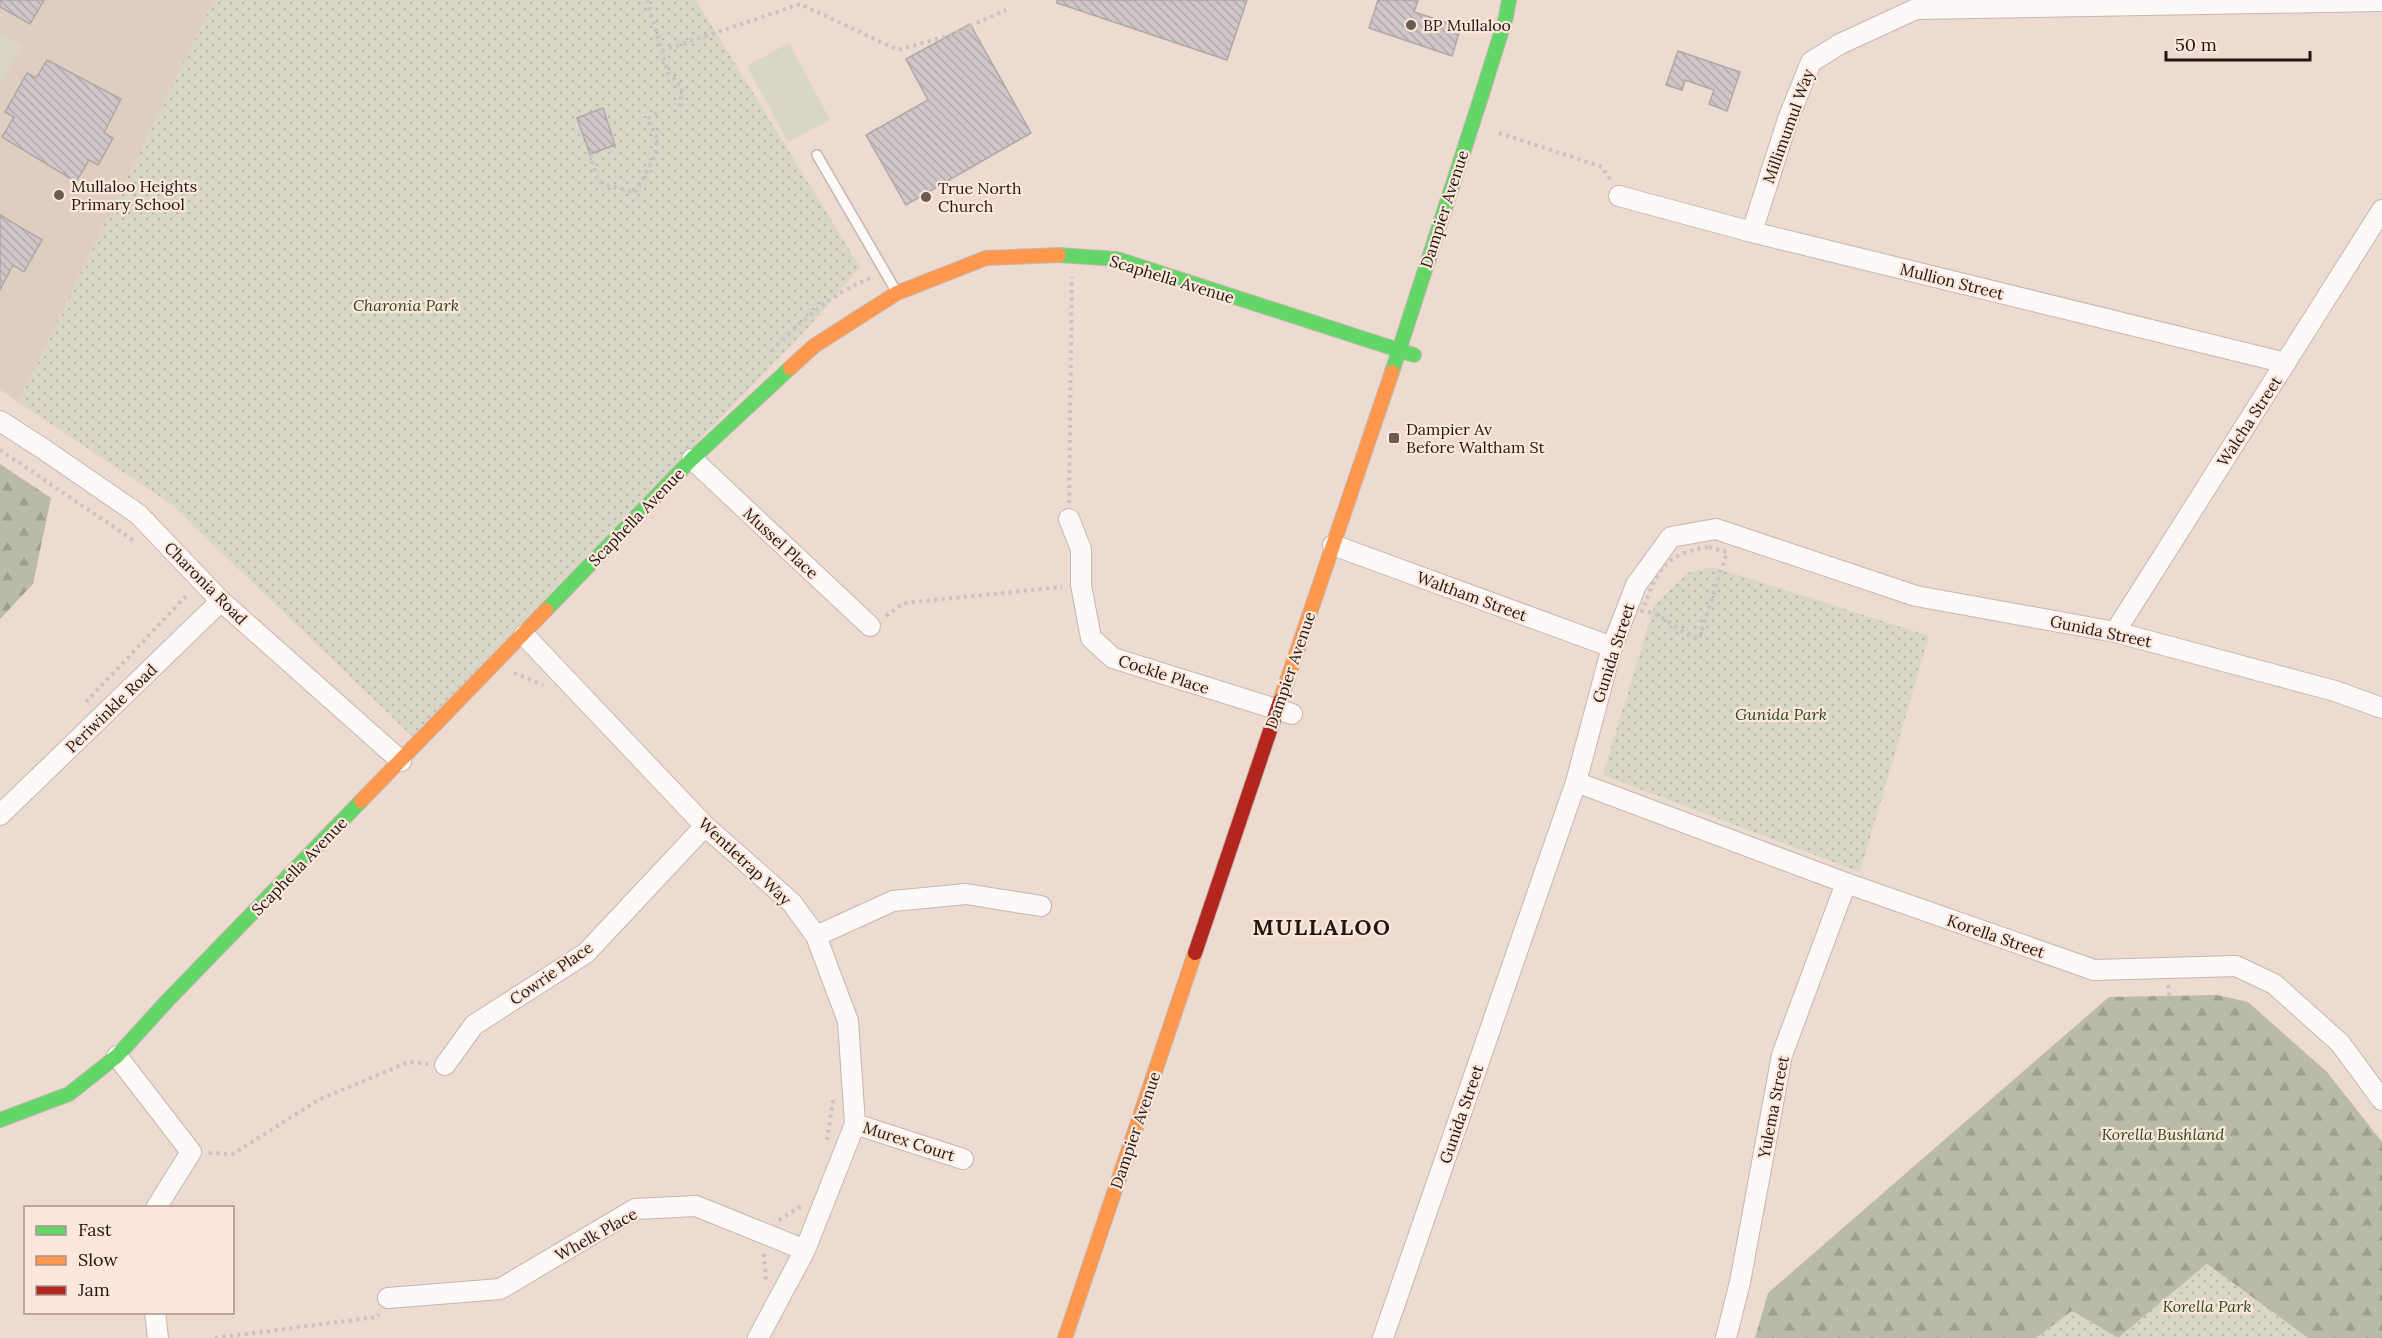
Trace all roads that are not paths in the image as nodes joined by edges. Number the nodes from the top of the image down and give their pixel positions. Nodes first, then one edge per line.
1 (1509, 0) edge
2 (2382, 1) edge
3 (817, 155) dead end
4 (1619, 196) road end
5 (2382, 210) edge
6 (1752, 232) junction
7 (897, 293) junction
8 (1399, 351) junction
9 (1414, 355) dead end
10 (2286, 363) junction
11 (0, 421) edge
12 (692, 459) junction
13 (1069, 519) road end
14 (1345, 550) junction
15 (216, 606) junction
16 (870, 627) road end
17 (2115, 632) junction
18 (524, 635) junction
19 (1612, 647) junction
20 (2382, 708) edge
21 (1288, 713) junction
22 (401, 761) junction
23 (1576, 782) junction
24 (0, 815) edge
25 (705, 825) junction
26 (1846, 883) junction
27 (1041, 906) dead end
28 (816, 936) junction
29 (117, 1056) junction
30 (446, 1065) road end
31 (2382, 1100) edge
32 (0, 1120) edge
33 (855, 1124) junction
34 (963, 1159) dead end
35 (157, 1206) edge
36 (805, 1250) junction
37 (388, 1298) road end
38 (155, 1314) edge
39 (158, 1338) edge
40 (758, 1338) edge
41 (1065, 1338) edge
42 (1383, 1338) edge
43 (1726, 1338) edge

1 - 8 street, Dampier Avenue
2 - 6 street, Millimumul Way
3 - 7 lane
4 - 6 street, Mullion Street
5 - 10 street, Walcha Street
6 - 10 street, Mullion Street
7 - 8 street, Scaphella Avenue
7 - 12 street, Scaphella Avenue
8 - 9 street, Scaphella Avenue
8 - 14 street, Dampier Avenue
10 - 17 street, Walcha Street
11 - 15 street, Charonia Road
12 - 16 street, Mussel Place
12 - 18 street, Scaphella Avenue
13 - 21 street, Cockle Place
14 - 19 street, Waltham Street
14 - 21 street, Dampier Avenue
15 - 22 street, Charonia Road
15 - 24 street, Periwinkle Road
17 - 19 street, Gunida Street
17 - 20 street, Gunida Street
18 - 22 street, Scaphella Avenue
18 - 25 street, Wentletrap Way
19 - 23 street, Gunida Street
21 - 41 street, Dampier Avenue
22 - 29 street, Scaphella Avenue
23 - 26 street, Korella Street
23 - 42 street, Gunida Street
25 - 28 street, Wentletrap Way
25 - 30 street, Cowrie Place
26 - 31 street, Korella Street
26 - 43 street, Yulema Street
27 - 28 street
28 - 33 street, Wentletrap Way
29 - 32 street, Scaphella Avenue
29 - 35 street
33 - 34 street, Murex Court
33 - 36 street, Wentletrap Way
36 - 37 street, Whelk Place
36 - 40 street, Wentletrap Way
38 - 39 street

